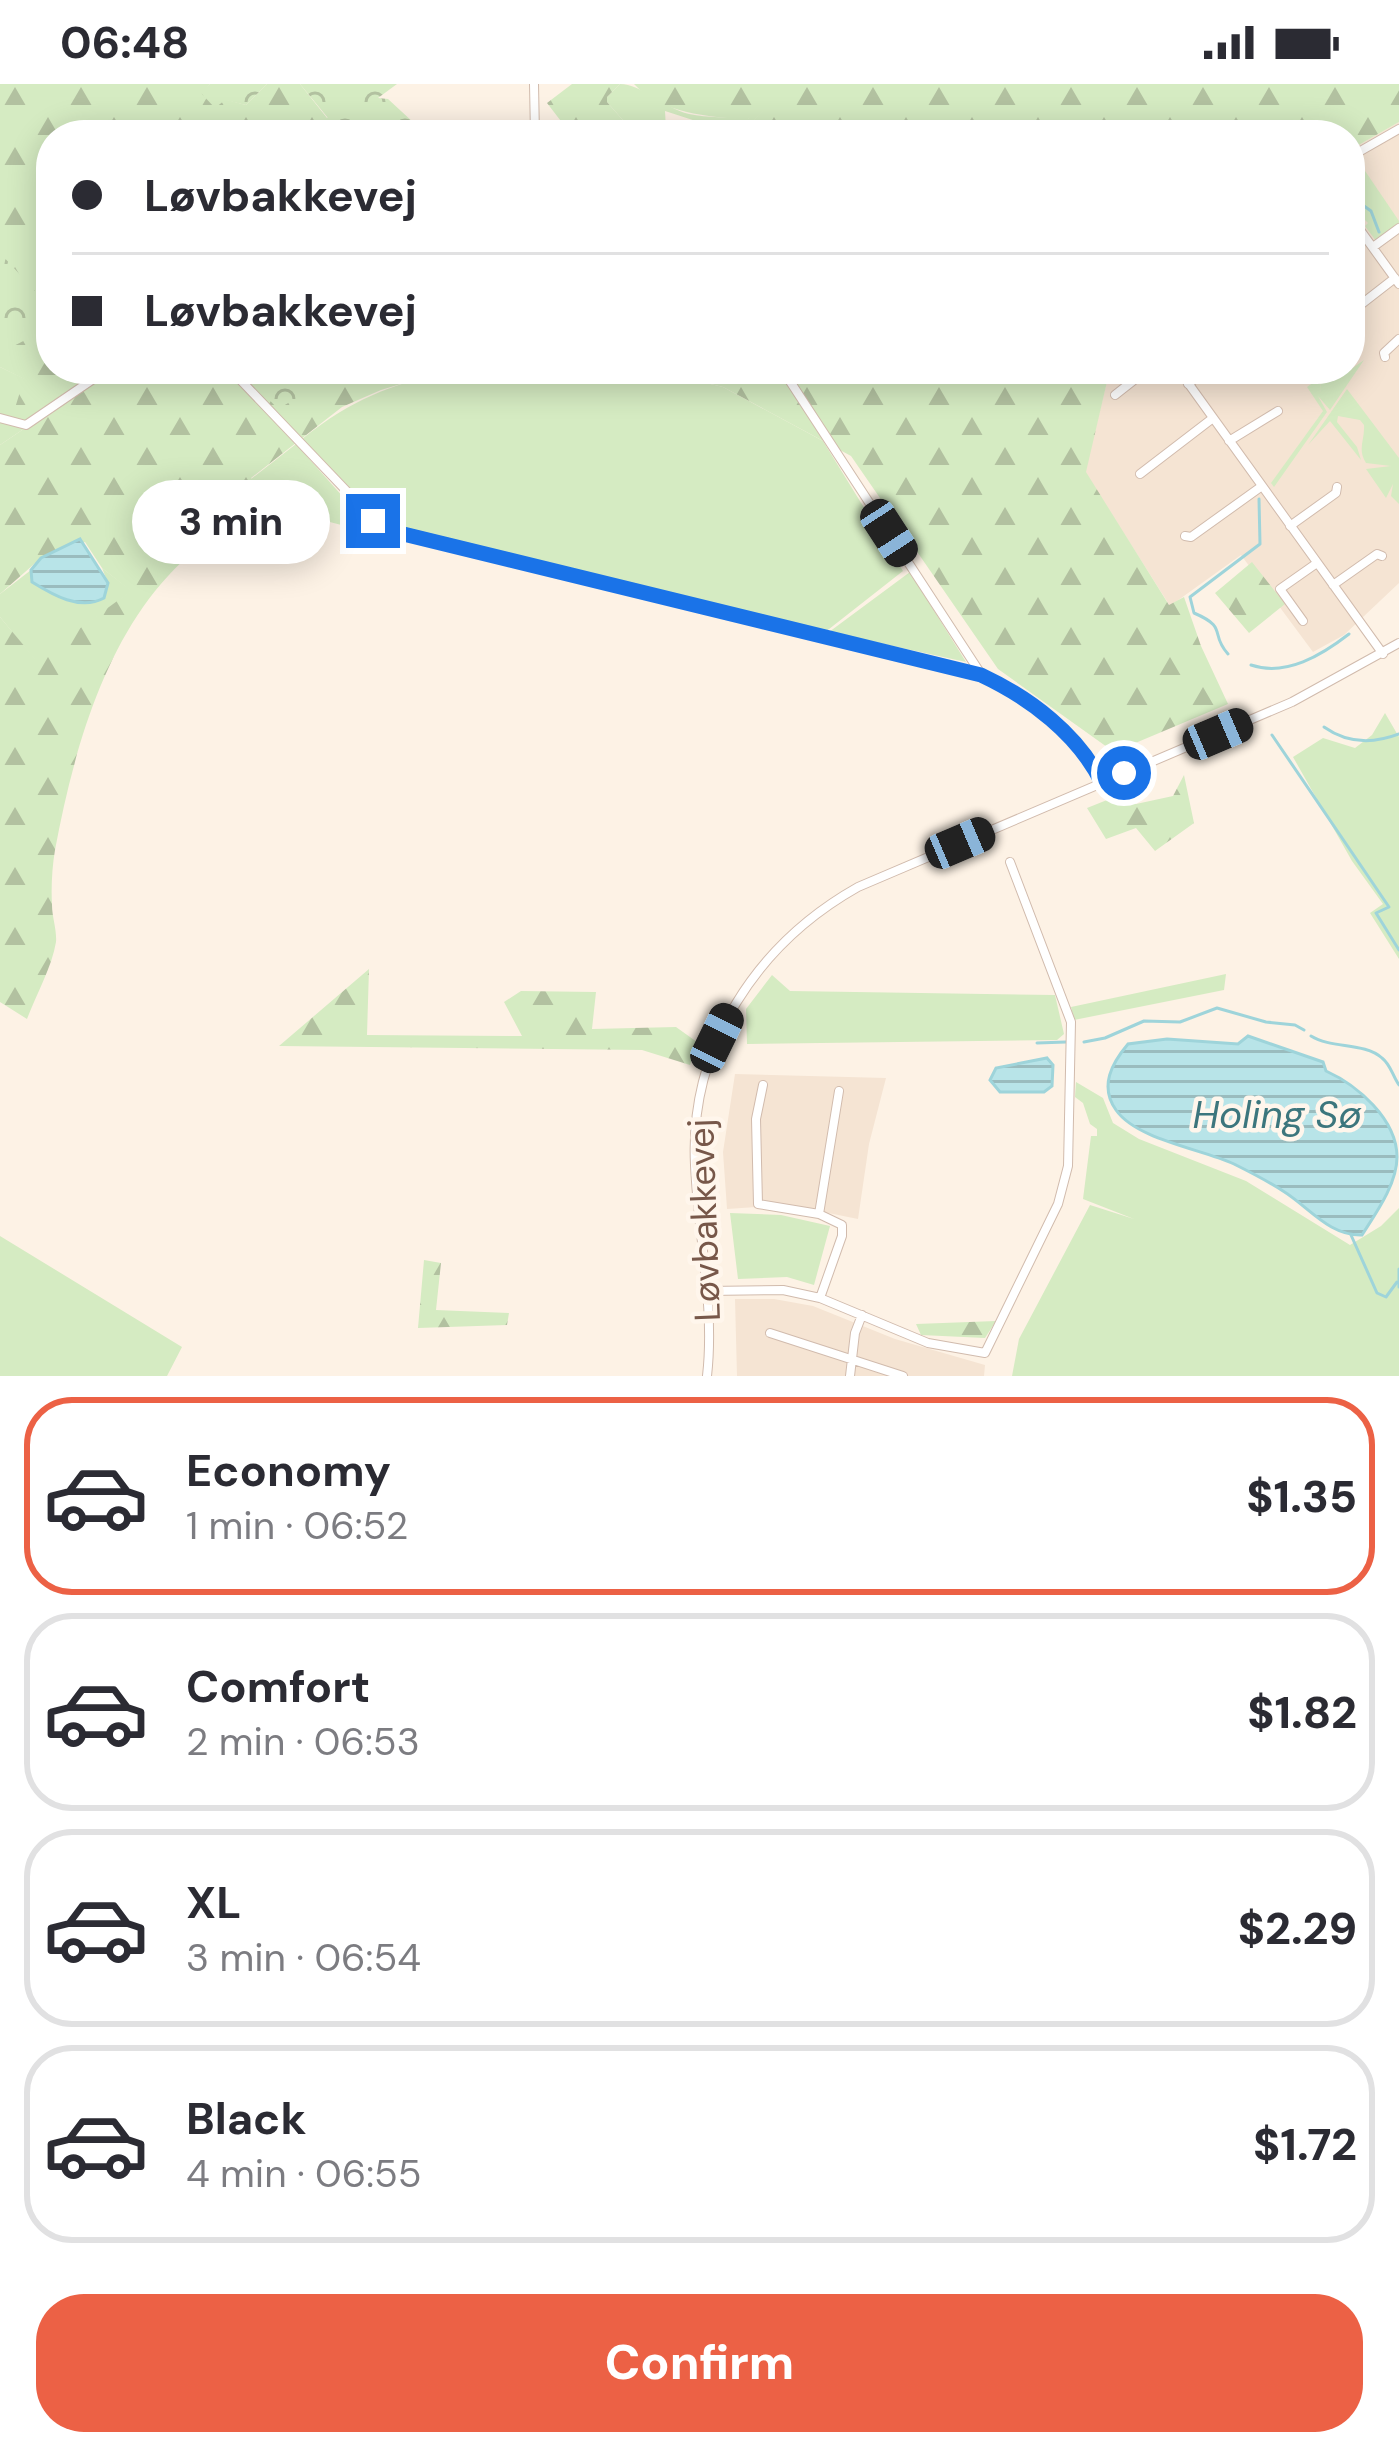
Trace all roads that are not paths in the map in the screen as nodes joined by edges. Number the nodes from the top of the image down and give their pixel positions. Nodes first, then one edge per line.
1 (534, 84) edge
2 (535, 120) edge
3 (1399, 129) edge
4 (1365, 149) edge
5 (1399, 228) edge
6 (1365, 239) edge
7 (1372, 247) junction
8 (1397, 281) edge
9 (1365, 303) edge
10 (1399, 339) edge
11 (1385, 357) dead end
12 (86, 384) edge
13 (244, 384) edge
14 (792, 384) edge
15 (1129, 384) edge
16 (1188, 384) edge
17 (1115, 395) dead end
18 (1278, 411) dead end
19 (0, 418) edge
20 (1213, 418) junction
21 (1229, 441) junction
22 (1140, 474) dead end
23 (1262, 486) junction
24 (1337, 487) dead end
25 (1290, 526) junction
26 (1185, 536) dead end
27 (1382, 556) dead end
28 (1317, 563) junction
29 (1333, 585) junction
30 (1303, 621) dead end
31 (1399, 643) edge
32 (1383, 654) junction
33 (981, 675) junction
34 (1102, 783) junction
35 (1010, 862) dead end
36 (763, 1085) dead end
37 (838, 1090) dead end
38 (819, 1214) junction
39 (706, 1291) junction
40 (820, 1298) junction
41 (862, 1315) junction
42 (770, 1333) dead end
43 (851, 1359) junction
44 (707, 1376) edge
45 (850, 1376) edge
46 (903, 1376) edge

1 - 2 street
3 - 4 street
5 - 7 street
6 - 7 street
7 - 8 street
8 - 9 street
10 - 11 street
12 - 19 street
13 - 33 street
14 - 33 street
15 - 17 street
16 - 20 street
18 - 21 street
20 - 21 street
20 - 22 street
21 - 23 street
23 - 25 street
23 - 26 street
24 - 25 street
25 - 28 street
27 - 29 street
28 - 29 street
28 - 30 street
29 - 32 street
31 - 32 street, Løvbakkevej
32 - 34 street, Løvbakkevej
33 - 34 street
34 - 39 street, Løvbakkevej
35 - 41 street
36 - 38 street
37 - 38 street
38 - 40 street
39 - 40 street
39 - 44 street, Løvbakkevej
40 - 41 street
41 - 43 street
42 - 43 street
43 - 45 street
43 - 46 street

